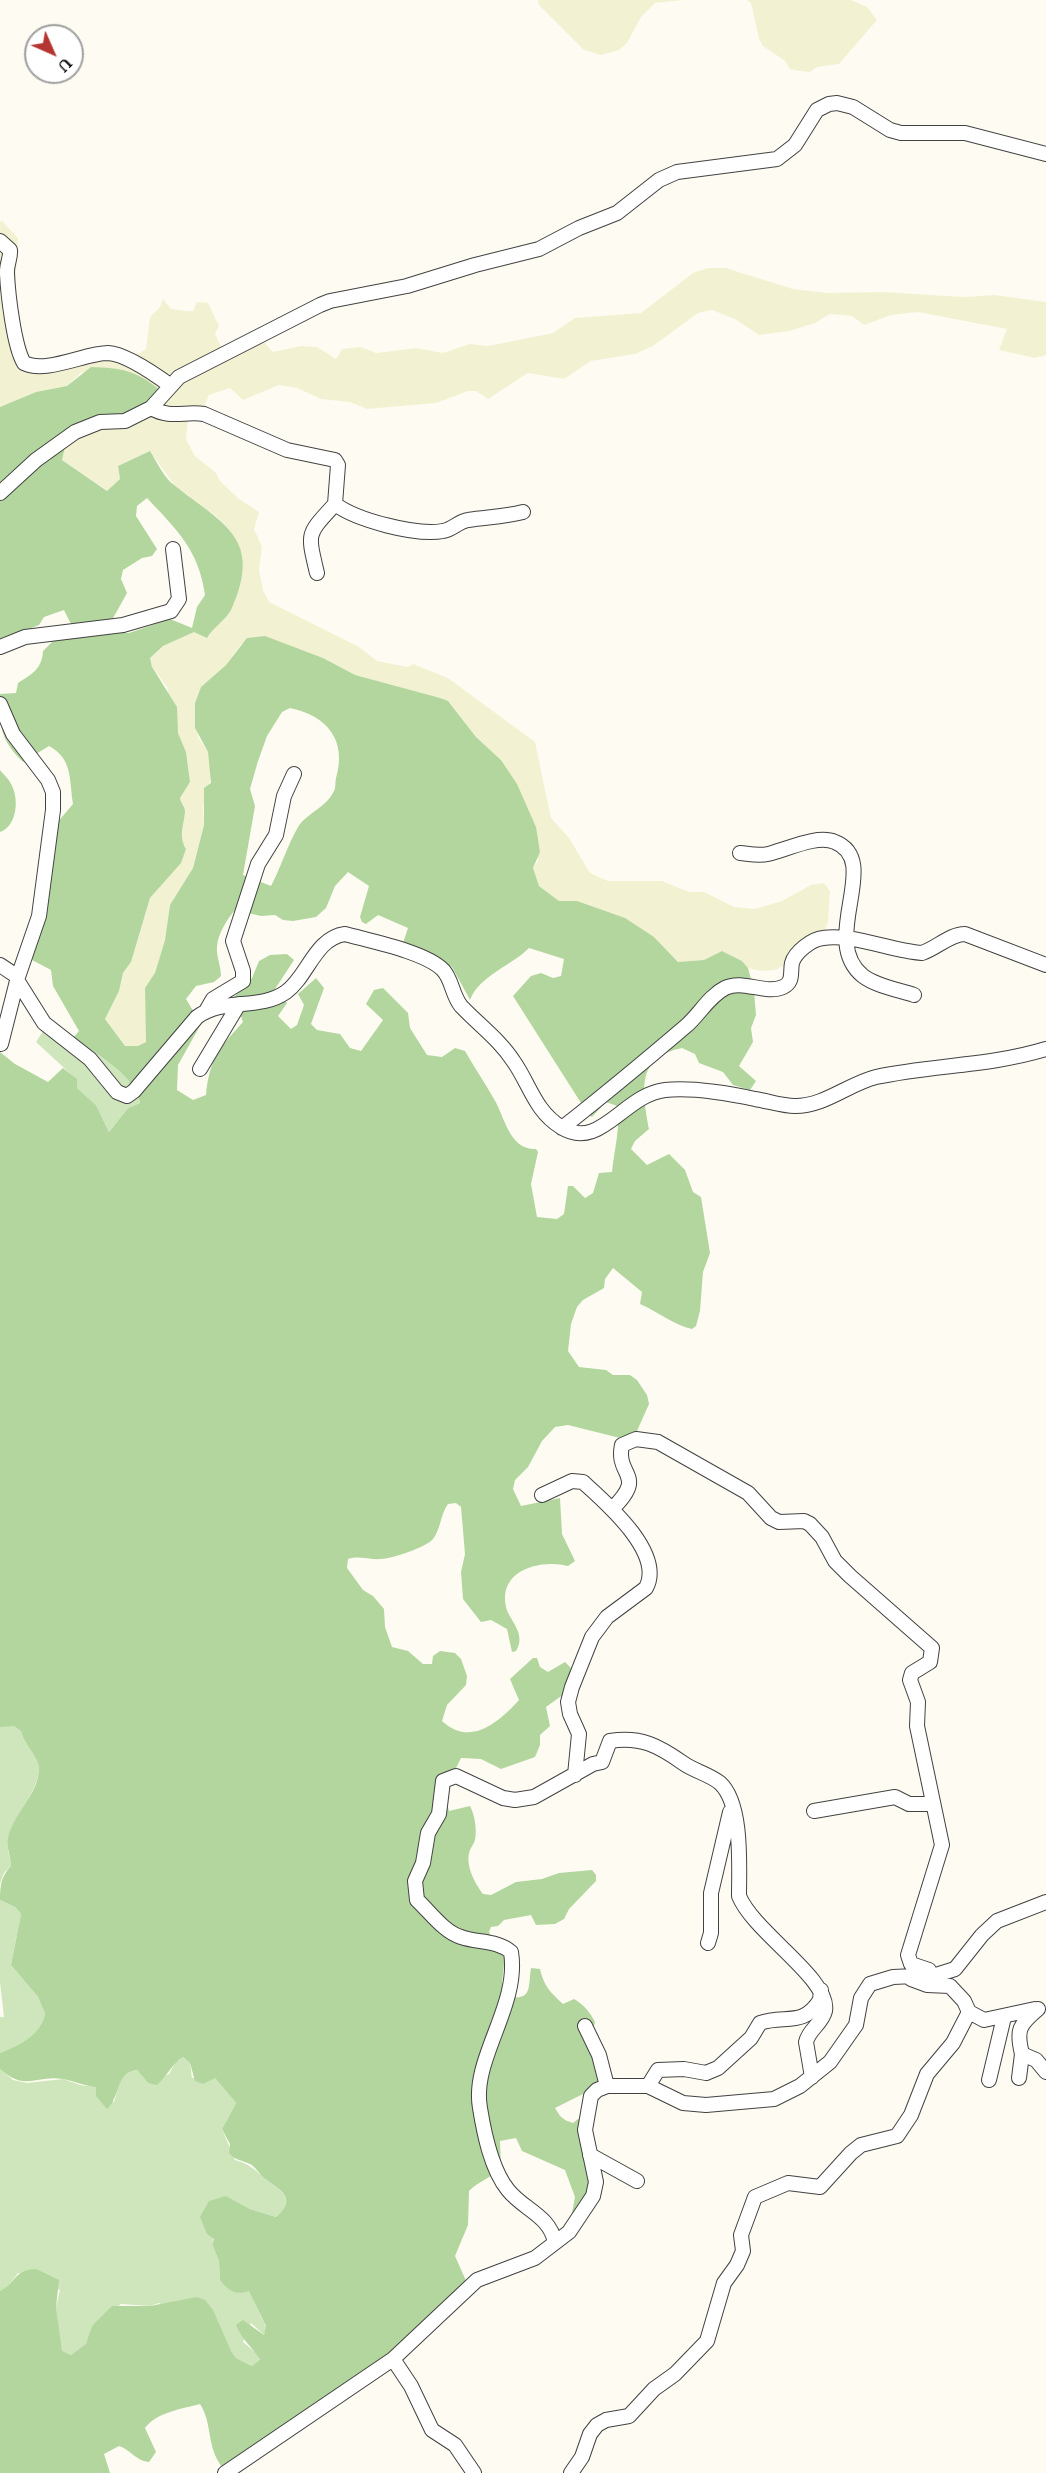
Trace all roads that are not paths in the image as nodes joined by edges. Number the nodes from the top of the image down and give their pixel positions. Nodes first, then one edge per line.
1 (1046, 154) edge
2 (0, 240) edge
3 (171, 386) junction
4 (152, 408) junction
5 (0, 493) edge
6 (335, 504) junction
7 (523, 512) dead end
8 (173, 549) dead end
9 (317, 573) dead end
10 (0, 647) edge
11 (0, 704) edge
12 (294, 774) dead end
13 (740, 853) dead end
14 (844, 939) junction
15 (0, 965) edge
16 (1046, 965) edge
17 (18, 979) junction
18 (914, 995) dead end
19 (239, 1004) junction
20 (206, 1011) junction
21 (1, 1044) edge
22 (1046, 1049) edge
23 (200, 1069) dead end
24 (562, 1128) junction
25 (542, 1495) dead end
26 (612, 1509) junction
27 (575, 1775) junction
28 (732, 1804) junction
29 (932, 1804) junction
30 (814, 1810) dead end
31 (1046, 1902) edge
32 (708, 1943) dead end
33 (946, 1972) junction
34 (903, 1976) junction
35 (821, 1988) junction
36 (1042, 2008) edge
37 (969, 2012) junction
38 (1004, 2017) junction
39 (585, 2026) dead end
40 (1022, 2054) junction
41 (1046, 2072) edge
42 (813, 2077) junction
43 (1019, 2078) dead end
44 (989, 2080) dead end
45 (607, 2086) junction
46 (648, 2086) junction
47 (590, 2155) junction
48 (637, 2181) dead end
49 (555, 2242) junction
50 (393, 2359) junction
51 (225, 2473) edge
52 (474, 2473) edge
53 (571, 2473) edge

1 - 3 street
2 - 3 street
3 - 4 street
4 - 5 street
4 - 6 street
6 - 7 street
6 - 9 street
8 - 10 street
11 - 17 street
12 - 20 street
13 - 14 street
14 - 16 street
14 - 18 street
14 - 24 street
15 - 17 street
17 - 20 street
17 - 21 street
19 - 20 street
19 - 23 street
19 - 24 street
22 - 24 street
25 - 26 street
26 - 27 street
26 - 29 street
27 - 28 street
27 - 49 street
28 - 32 street
28 - 35 street
29 - 30 street
29 - 33 street
31 - 33 street
33 - 34 street
34 - 37 street
34 - 42 street
35 - 42 street
35 - 46 street
36 - 38 street
36 - 40 street
37 - 38 street
37 - 53 street
38 - 44 street
39 - 45 street
40 - 41 street
40 - 43 street
42 - 46 street
45 - 46 street
45 - 47 street
47 - 48 street
47 - 49 street
49 - 50 street
50 - 51 street
50 - 52 street

